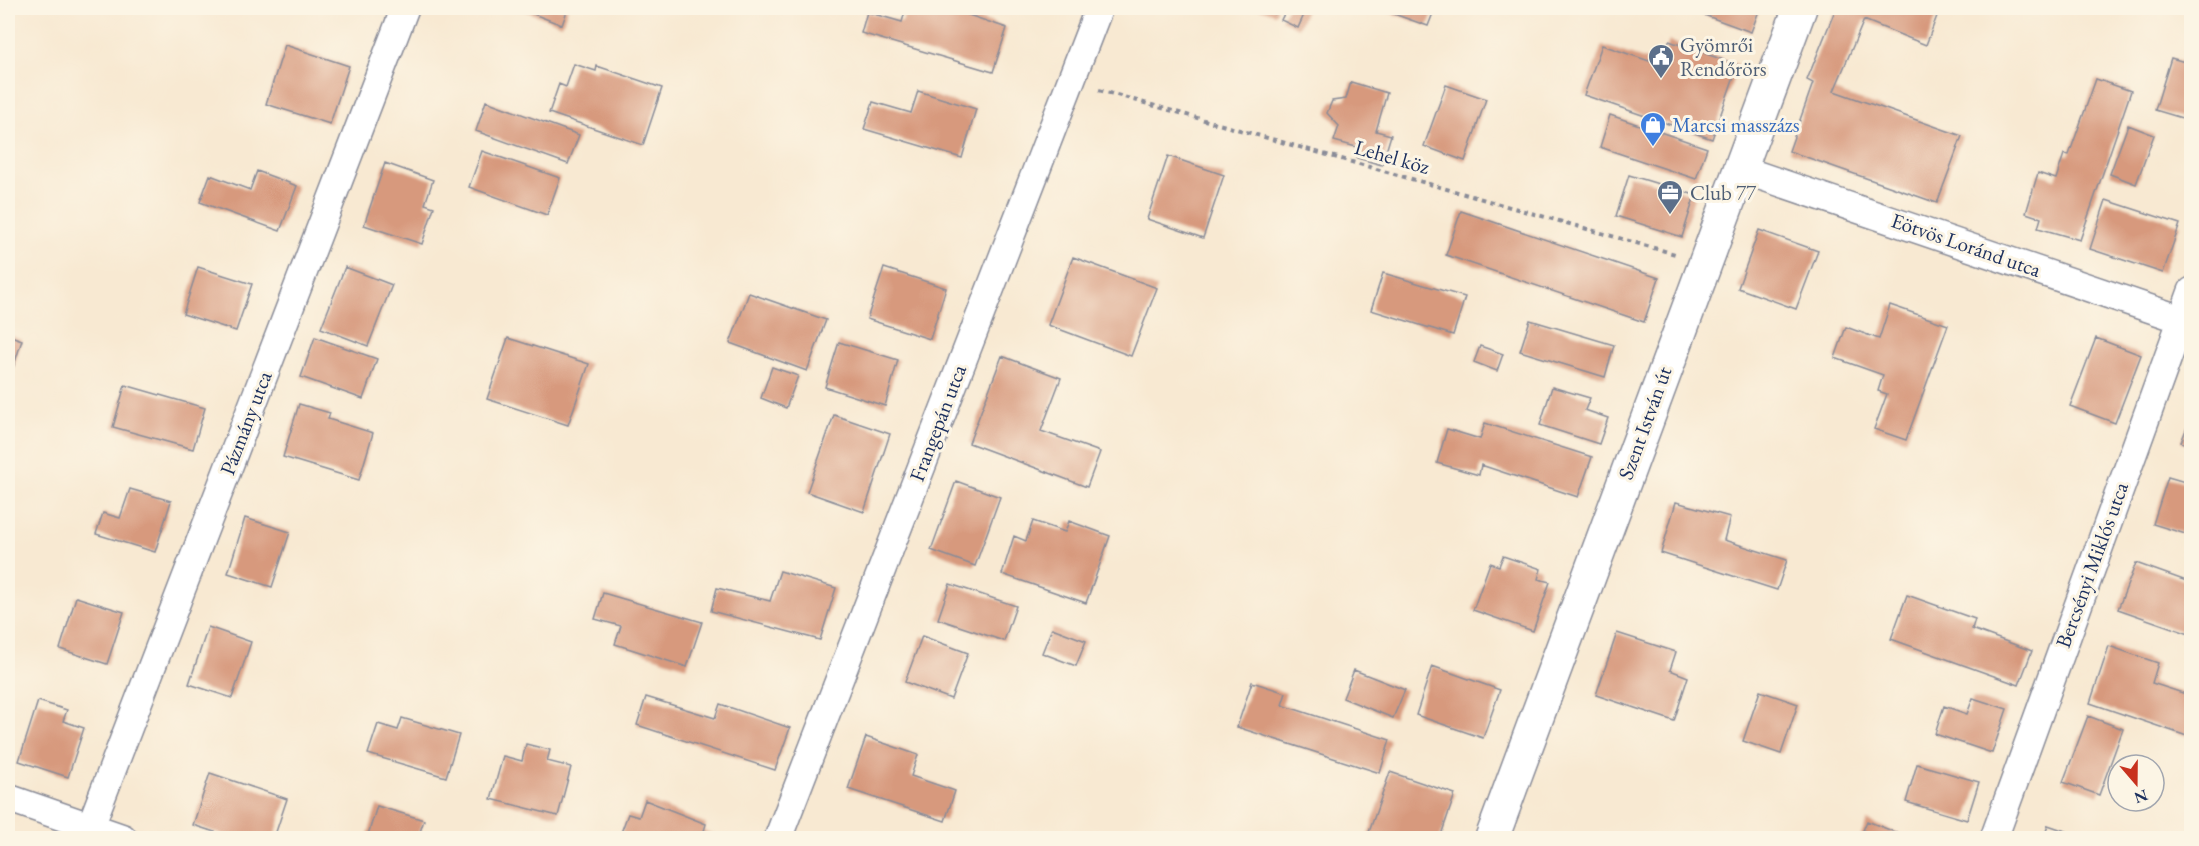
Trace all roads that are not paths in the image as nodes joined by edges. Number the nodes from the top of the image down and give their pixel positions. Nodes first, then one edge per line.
1 (405, 8) edge
2 (1099, 8) edge
3 (1800, 8) edge
4 (1740, 169) junction
5 (2192, 291) edge
6 (2186, 321) edge
7 (8, 798) edge
8 (88, 832) edge
9 (123, 838) edge
10 (778, 838) edge
11 (1492, 838) edge
12 (1994, 838) edge

1 - 8 street, Pázmány utca
2 - 10 street, Frangepán utca
3 - 4 street, Szent István út
4 - 6 street, Eötvös Loránd utca
4 - 11 street, Szent István út
5 - 6 street, Bercsényi Miklós utca
6 - 12 street, Bercsényi Miklós utca
7 - 8 street
8 - 9 street

